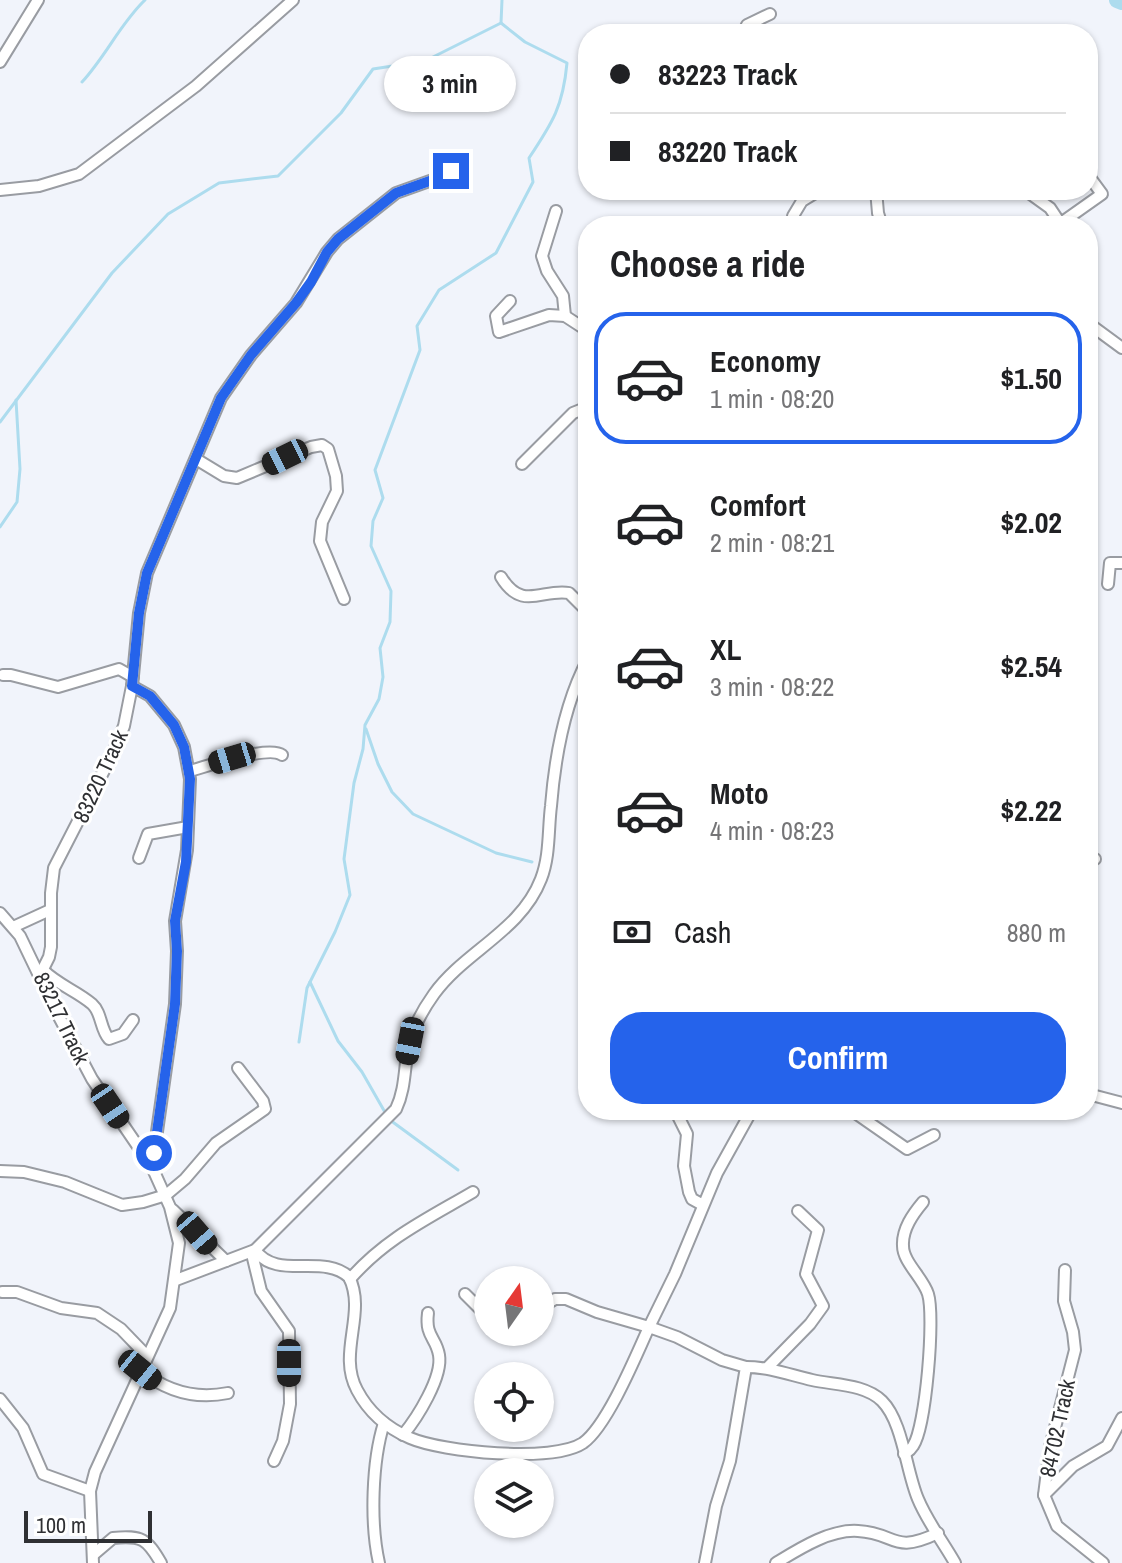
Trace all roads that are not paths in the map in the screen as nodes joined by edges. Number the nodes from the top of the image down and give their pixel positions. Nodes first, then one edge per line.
1 (38, 0) edge
2 (293, 0) edge
3 (770, 14) dead end
4 (749, 24) edge
5 (0, 62) edge
6 (456, 166) dead end
7 (0, 190) edge
8 (804, 200) edge
9 (1039, 200) edge
10 (1096, 200) edge
11 (556, 211) dead end
12 (793, 216) dead end
13 (1056, 216) edge
14 (1074, 216) edge
15 (510, 301) dead end
16 (565, 316) junction
17 (578, 324) edge
18 (1098, 330) edge
19 (1122, 348) edge
20 (578, 411) edge
21 (196, 459) junction
22 (522, 464) dead end
23 (1122, 563) edge
24 (501, 577) dead end
25 (1108, 584) dead end
26 (344, 599) dead end
27 (578, 602) edge
28 (3, 675) dead end
29 (133, 681) junction
30 (578, 683) edge
31 (150, 696) junction
32 (129, 701) junction
33 (282, 755) dead end
34 (190, 771) junction
35 (188, 827) junction
36 (139, 858) dead end
37 (50, 910) junction
38 (0, 913) edge
39 (13, 927) junction
40 (42, 972) junction
41 (133, 1020) dead end
42 (238, 1068) dead end
43 (1098, 1097) edge
44 (1122, 1103) edge
45 (680, 1120) edge
46 (747, 1120) edge
47 (867, 1120) edge
48 (934, 1135) dead end
49 (152, 1167) junction
50 (0, 1171) edge
51 (473, 1192) dead end
52 (166, 1195) junction
53 (923, 1202) dead end
54 (703, 1205) junction
55 (170, 1207) junction
56 (798, 1211) dead end
57 (253, 1251) junction
58 (226, 1261) junction
59 (1065, 1270) dead end
60 (350, 1279) junction
61 (176, 1280) junction
62 (2, 1292) edge
63 (465, 1294) dead end
64 (554, 1300) edge
65 (474, 1303) edge
66 (428, 1313) dead end
67 (649, 1327) junction
68 (147, 1356) junction
69 (746, 1367) junction
70 (767, 1368) junction
71 (140, 1370) junction
72 (228, 1393) dead end
73 (0, 1399) edge
74 (1122, 1418) edge
75 (384, 1423) junction
76 (403, 1435) junction
77 (904, 1454) junction
78 (274, 1461) dead end
79 (90, 1491) junction
80 (1044, 1495) junction
81 (938, 1533) junction
82 (93, 1559) edge
83 (381, 1562) edge
84 (161, 1563) edge
85 (705, 1563) edge
86 (776, 1563) edge
87 (955, 1563) edge
88 (1103, 1563) edge

1 - 5 street
2 - 7 street
3 - 4 street
6 - 21 street, 83220 Track
8 - 12 street
9 - 13 street
10 - 14 street
11 - 16 street
15 - 16 street
16 - 17 street
18 - 19 street
20 - 22 street
21 - 26 street
21 - 29 street, 83220 Track
23 - 25 street
24 - 27 street
28 - 29 street
29 - 31 street
29 - 32 street, 83220 Track
30 - 57 street
31 - 32 street
31 - 34 street
32 - 37 street, 83220 Track
33 - 34 street
34 - 35 street
35 - 36 street
35 - 49 street
37 - 39 street
37 - 40 street, 83220 Track
38 - 39 street, 83217 Track
39 - 40 street, 83217 Track
40 - 41 street
40 - 49 street, 83217 Track
42 - 52 street
43 - 44 street
45 - 54 street
46 - 54 street
47 - 48 street
49 - 52 street, 83217 Track
50 - 52 street
51 - 60 street
52 - 55 street, 83217 Track
53 - 77 street
54 - 67 street
55 - 58 street, 83217 Track
55 - 61 street, 83217 Track
56 - 70 street
57 - 58 street
57 - 60 street
57 - 78 street
58 - 61 street
59 - 80 street, 84702 Track
60 - 75 street
61 - 68 street, 83217 Track
62 - 68 street
63 - 65 street
64 - 67 street
66 - 76 street
67 - 69 street
67 - 76 street
68 - 71 street, 83217 Track
69 - 70 street
69 - 85 street
70 - 77 street
71 - 72 street
71 - 79 street, 83217 Track
73 - 79 street
74 - 80 street
75 - 76 street
75 - 83 street
77 - 81 street
79 - 82 street
80 - 88 street, 84702 Track
81 - 86 street
81 - 87 street
82 - 84 street

